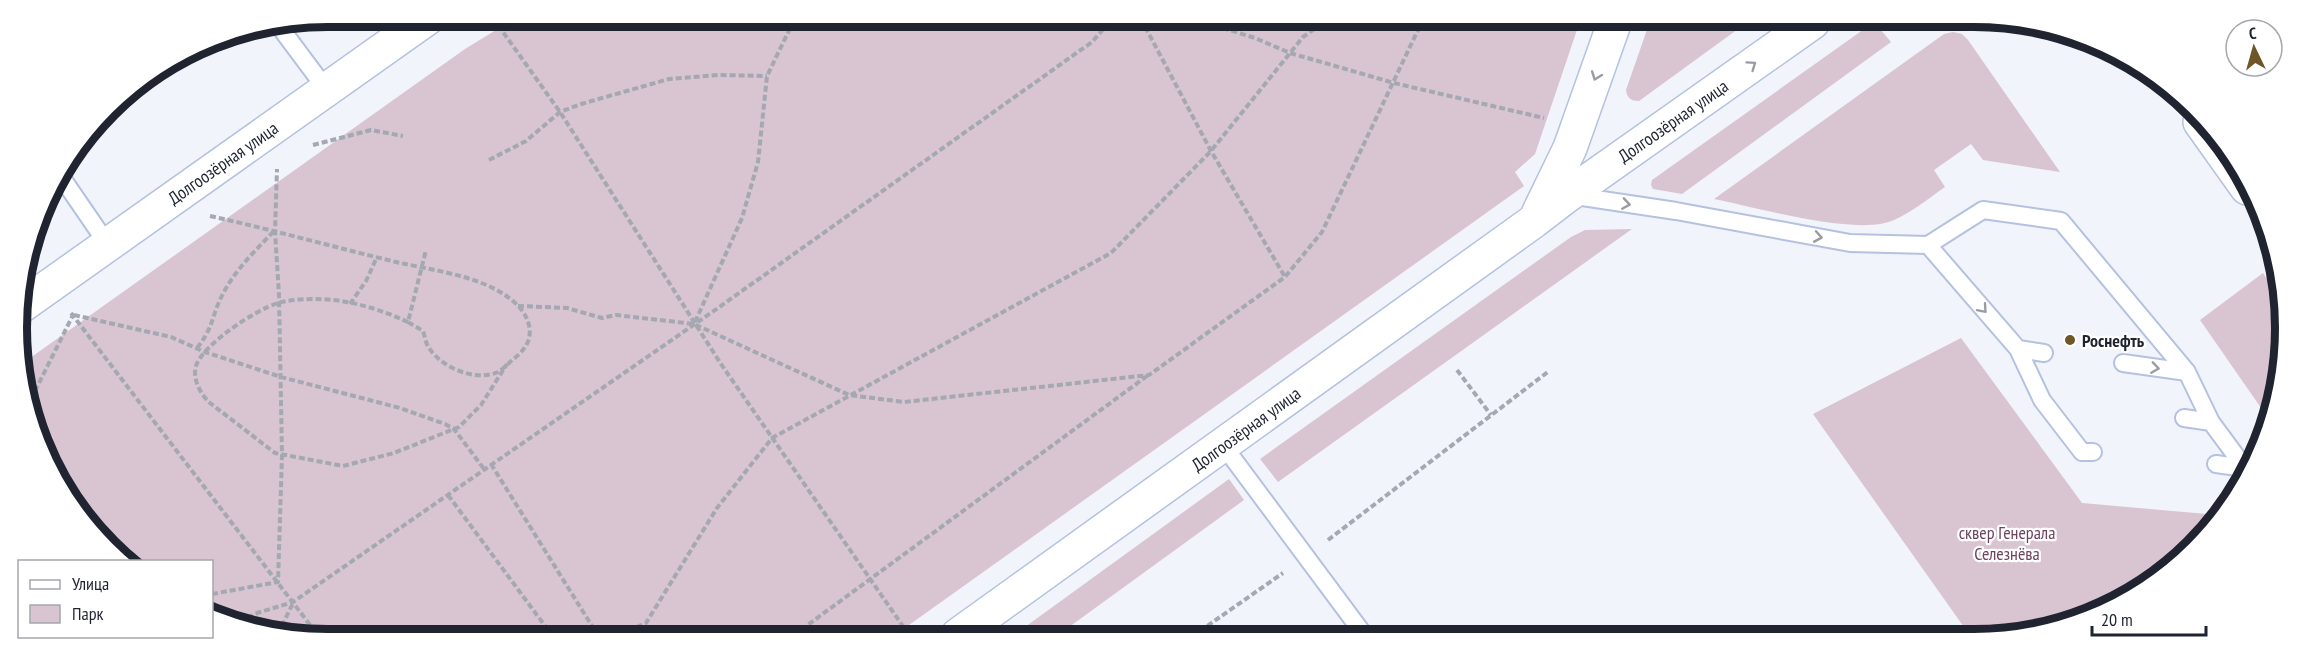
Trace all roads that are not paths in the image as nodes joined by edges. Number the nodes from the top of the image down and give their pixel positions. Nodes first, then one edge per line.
1 (415, 27) edge
2 (1613, 27) edge
3 (1806, 27) edge
4 (283, 31) edge
5 (326, 89) junction
6 (65, 182) edge
7 (1568, 195) junction
8 (1534, 221) junction
9 (1928, 244) junction
10 (108, 245) junction
11 (29, 301) edge
12 (2018, 349) junction
13 (2044, 353) dead end
14 (2122, 363) dead end
15 (2187, 372) junction
16 (2042, 400) junction
17 (2060, 402) dead end
18 (2184, 418) dead end
19 (2211, 422) junction
20 (1223, 445) junction
21 (2093, 452) dead end
22 (2216, 464) dead end
23 (2242, 464) edge
24 (2240, 469) edge
25 (966, 629) edge
26 (1360, 629) edge

1 - 5 main road, Долгоозёрная улица
2 -> 8 main road, Долгоозёрная улица
7 -> 3 main road, Долгоозёрная улица
4 - 5 lane
5 - 10 main road, Долгоозёрная улица
6 - 10 lane
7 - 8 main road, Долгоозёрная улица
7 -> 9 lane
8 - 20 main road, Долгоозёрная улица
9 -> 12 lane
9 - 15 lane
10 - 11 main road, Долгоозёрная улица
12 - 13 lane
12 - 16 lane
14 -> 15 lane
15 - 19 lane
16 - 17 lane
16 - 21 lane
18 - 19 lane
19 - 23 lane
20 - 25 main road, Долгоозёрная улица
20 - 26 lane
22 - 24 lane

